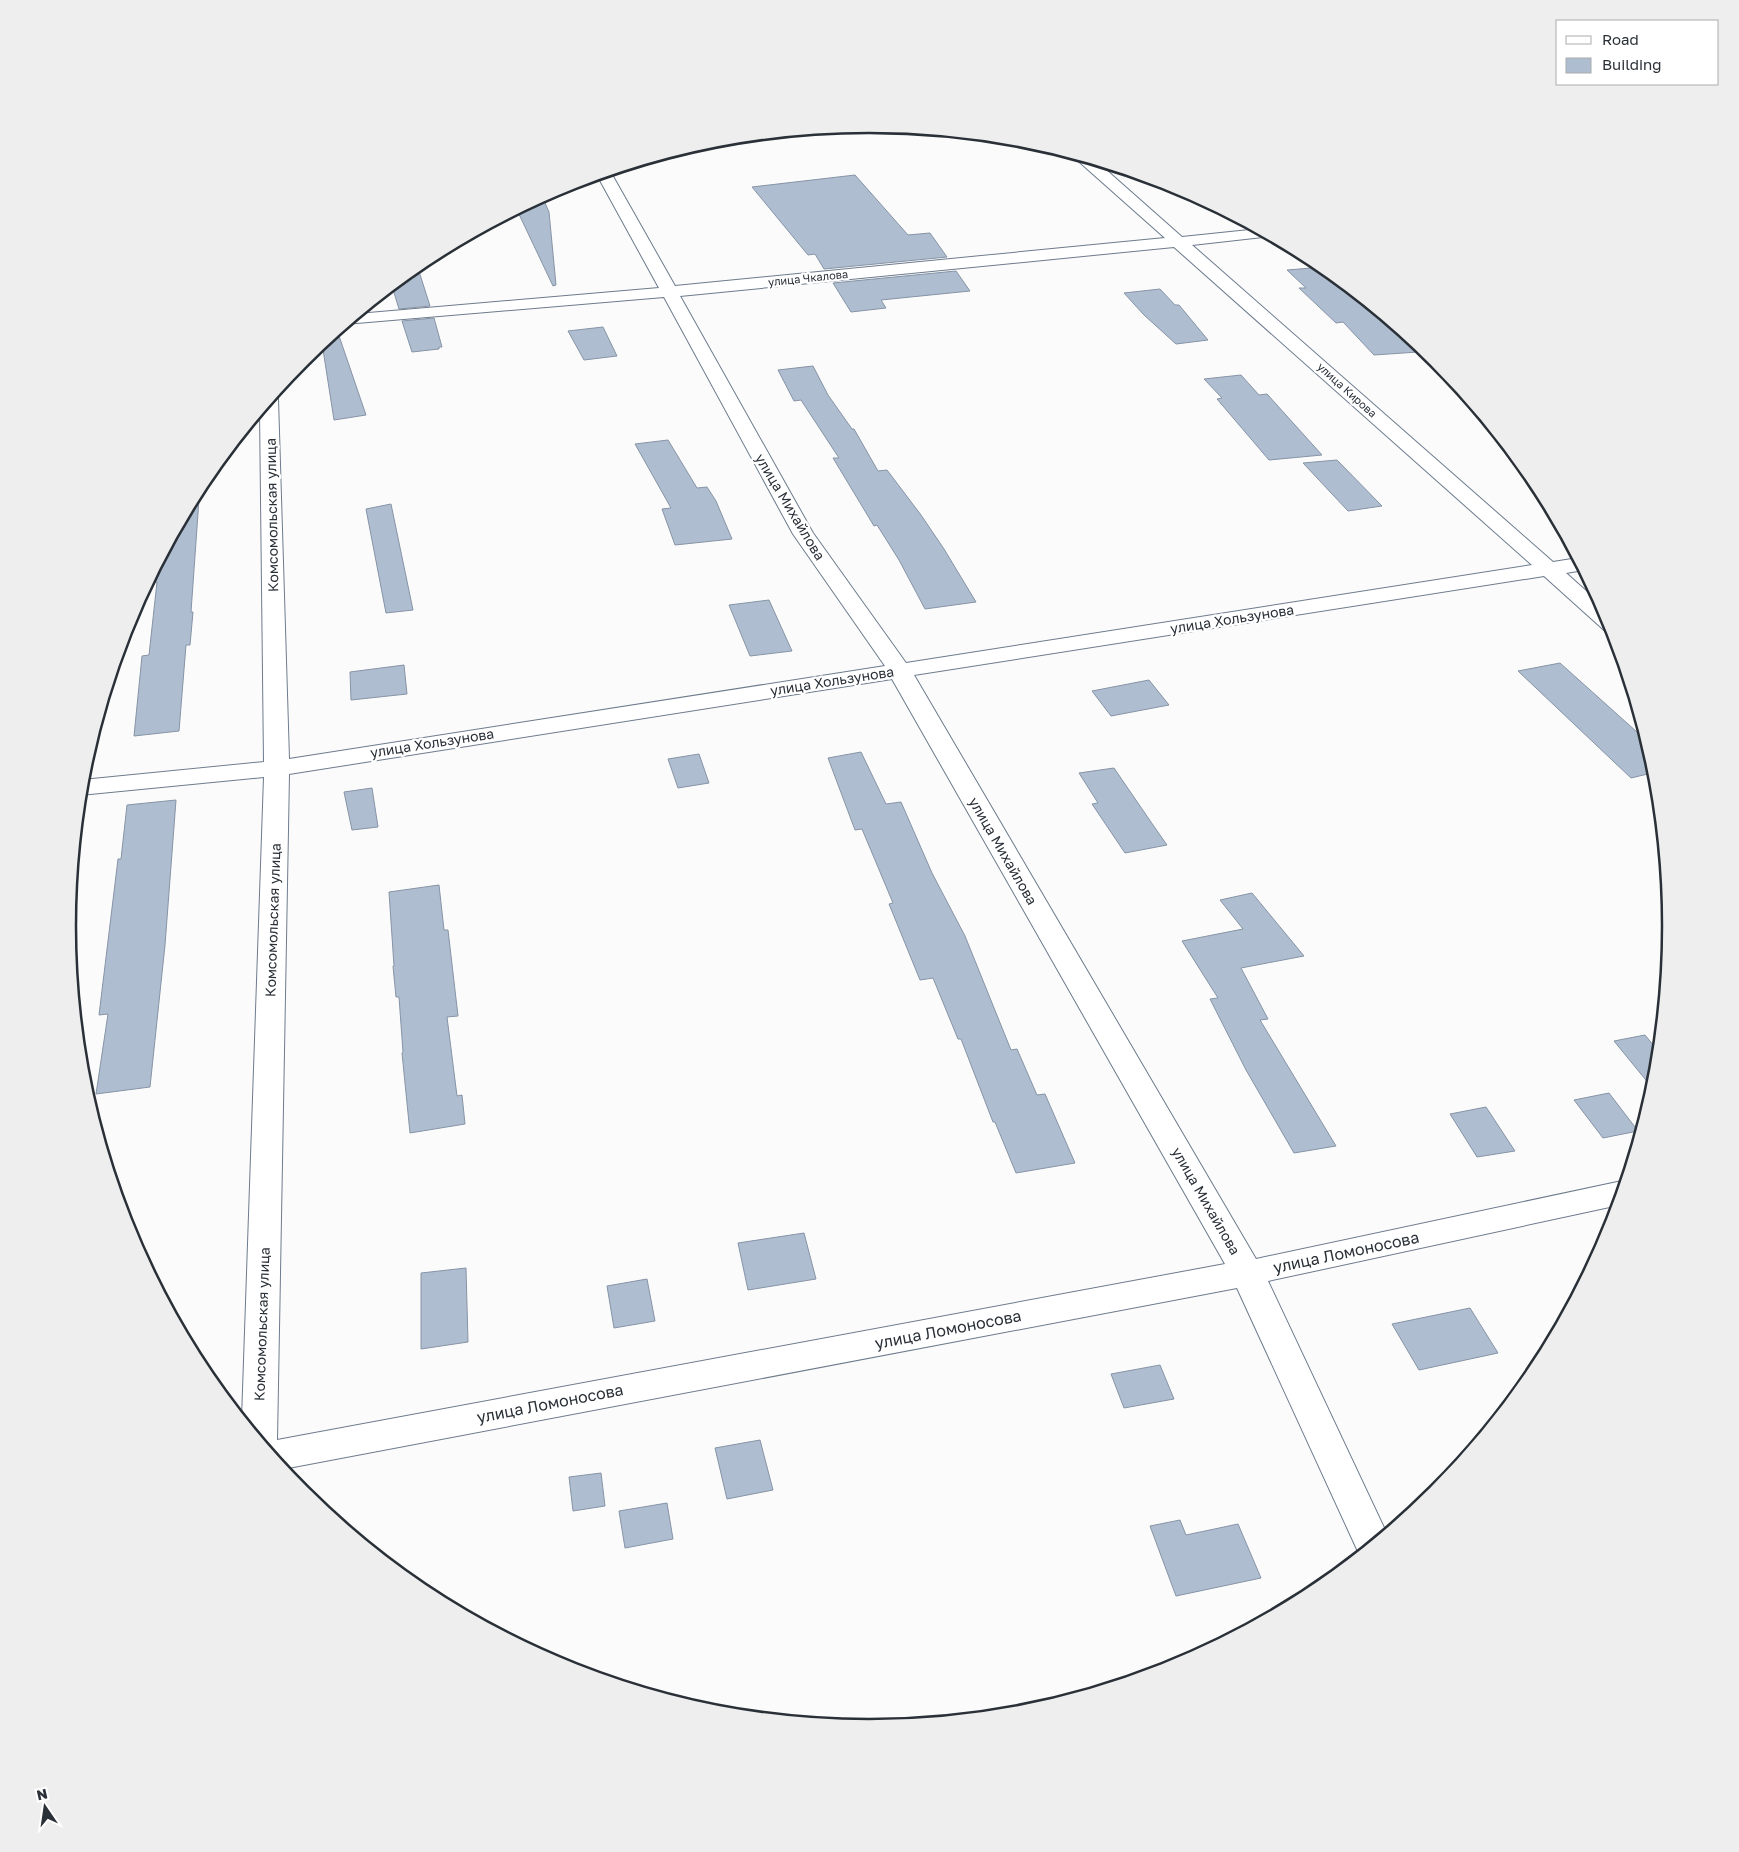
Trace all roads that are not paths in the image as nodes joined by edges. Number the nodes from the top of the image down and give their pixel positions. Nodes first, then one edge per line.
1 (1090, 165) edge
2 (607, 178) edge
3 (1257, 234) edge
4 (1179, 242) junction
5 (668, 292) junction
6 (361, 318) edge
7 (269, 408) edge
8 (1576, 565) edge
9 (1550, 569) junction
10 (1597, 612) edge
11 (899, 670) junction
12 (277, 768) junction
13 (88, 787) edge
14 (1616, 1194) edge
15 (1247, 1273) junction
16 (259, 1432) edge
17 (278, 1455) edge
18 (1371, 1539) edge

1 - 4 street, улица Кирова
2 - 5 street, улица Михайлова
3 - 4 street, улица Чкалова
4 - 5 street, улица Чкалова
4 - 9 street, улица Кирова
5 - 6 street, улица Чкалова
5 - 11 street, улица Михайлова
7 - 12 street, Комсомольская улица
8 - 9 street, улица Хользунова
9 - 10 street, улица Кирова
9 - 11 street, улица Хользунова
11 - 12 street, улица Хользунова
11 - 15 street, улица Михайлова
12 - 13 street, улица Хользунова
12 - 16 street, Комсомольская улица
14 - 15 street, улица Ломоносова
15 - 17 street, улица Ломоносова
15 - 18 street, улица Михайлова

